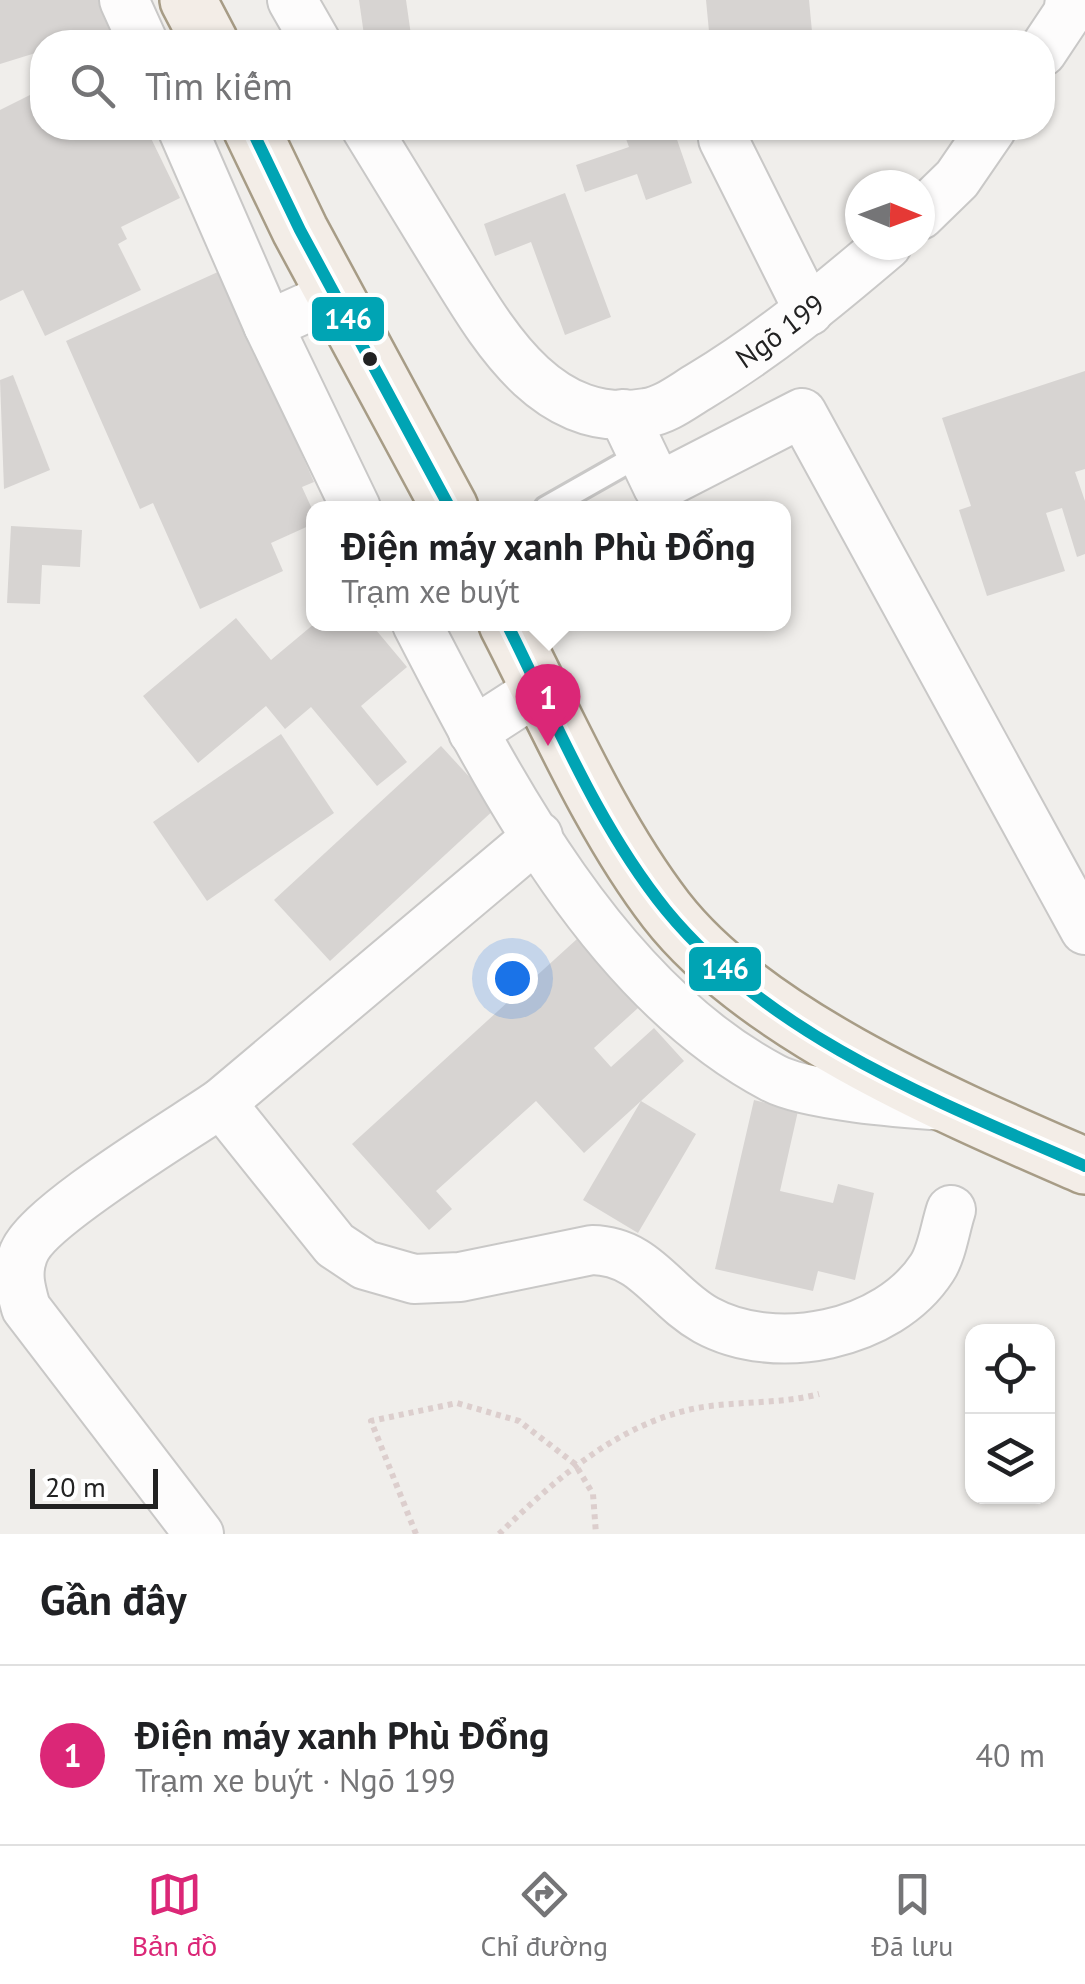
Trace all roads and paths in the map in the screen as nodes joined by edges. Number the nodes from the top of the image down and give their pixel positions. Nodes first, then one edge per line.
1 (124, 0) edge
2 (188, 0) edge
3 (292, 0) edge
4 (1075, 8) edge
5 (138, 30) edge
6 (204, 30) edge
7 (309, 30) edge
8 (1055, 35) edge
9 (187, 140) edge
10 (257, 140) edge
11 (373, 140) edge
12 (723, 140) dead end
13 (984, 140) edge
14 (935, 200) edge
15 (300, 230) junction
16 (240, 256) junction
17 (870, 260) edge
18 (335, 295) junction
19 (809, 311) junction
20 (268, 325) junction
21 (644, 425) junction
22 (353, 501) edge
23 (446, 501) edge
24 (554, 501) edge
25 (421, 631) edge
26 (512, 631) edge
27 (541, 688) junction
28 (473, 732) junction
29 (538, 836) junction
30 (1085, 930) edge
31 (221, 1102) junction
32 (958, 1108) junction
33 (1085, 1166) edge
34 (950, 1210) dead end
35 (818, 1394) dead end
36 (574, 1464) junction
37 (199, 1534) edge
38 (416, 1534) edge
39 (499, 1534) edge
40 (596, 1534) edge

1 - 5 street
2 - 6 main road
3 - 7 street
4 - 8 street
9 - 16 street
10 - 15 main road
11 - 21 street
12 - 19 street
13 - 14 street
15 - 16 street
15 - 18 main road
16 - 20 street
17 - 19 street, Ngõ 199
18 - 20 street
18 - 23 main road
19 - 21 street, Ngõ 199
20 - 22 street
21 - 24 lane
21 - 30 street
25 - 28 street
26 - 27 main road
27 - 28 street
27 - 32 main road
28 - 29 street
29 - 31 street
29 - 32 street
31 - 34 street
31 - 37 street
32 - 33 main road
35 - 36 path
36 - 38 path
36 - 39 path
36 - 40 path

